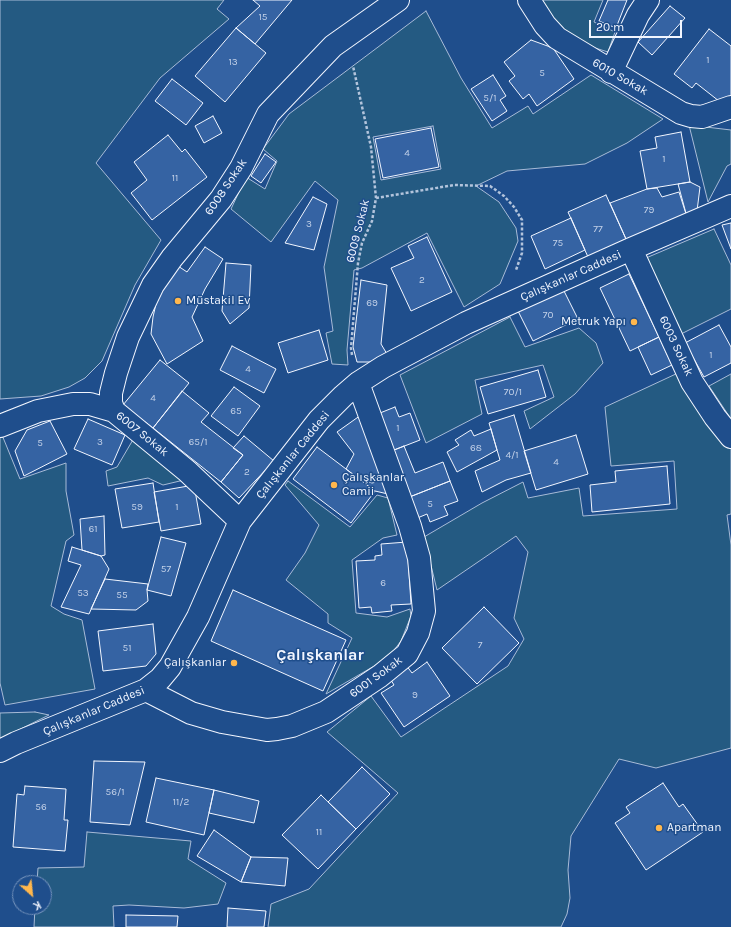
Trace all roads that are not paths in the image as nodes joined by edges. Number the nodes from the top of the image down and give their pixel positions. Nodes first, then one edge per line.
1 (398, 0) edge
2 (529, 0) edge
3 (648, 0) edge
4 (611, 72) junction
5 (731, 107) edge
6 (731, 206) edge
7 (631, 249) junction
8 (358, 383) junction
9 (114, 411) junction
10 (0, 426) edge
11 (731, 437) edge
12 (240, 522) junction
13 (146, 690) junction
14 (0, 752) edge

1 - 9 street, 6008 Sokak
2 - 4 street, 6010 Sokak
3 - 4 street
4 - 5 street, 6010 Sokak
6 - 7 street, Çalışkanlar Caddesi
7 - 8 street, Çalışkanlar Caddesi
7 - 11 street, 6003 Sokak
8 - 12 street, Çalışkanlar Caddesi
8 - 13 street, 6001 Sokak
9 - 10 street, 6007 Sokak
9 - 12 street, 6007 Sokak
12 - 13 street, Çalışkanlar Caddesi
13 - 14 street, Çalışkanlar Caddesi

